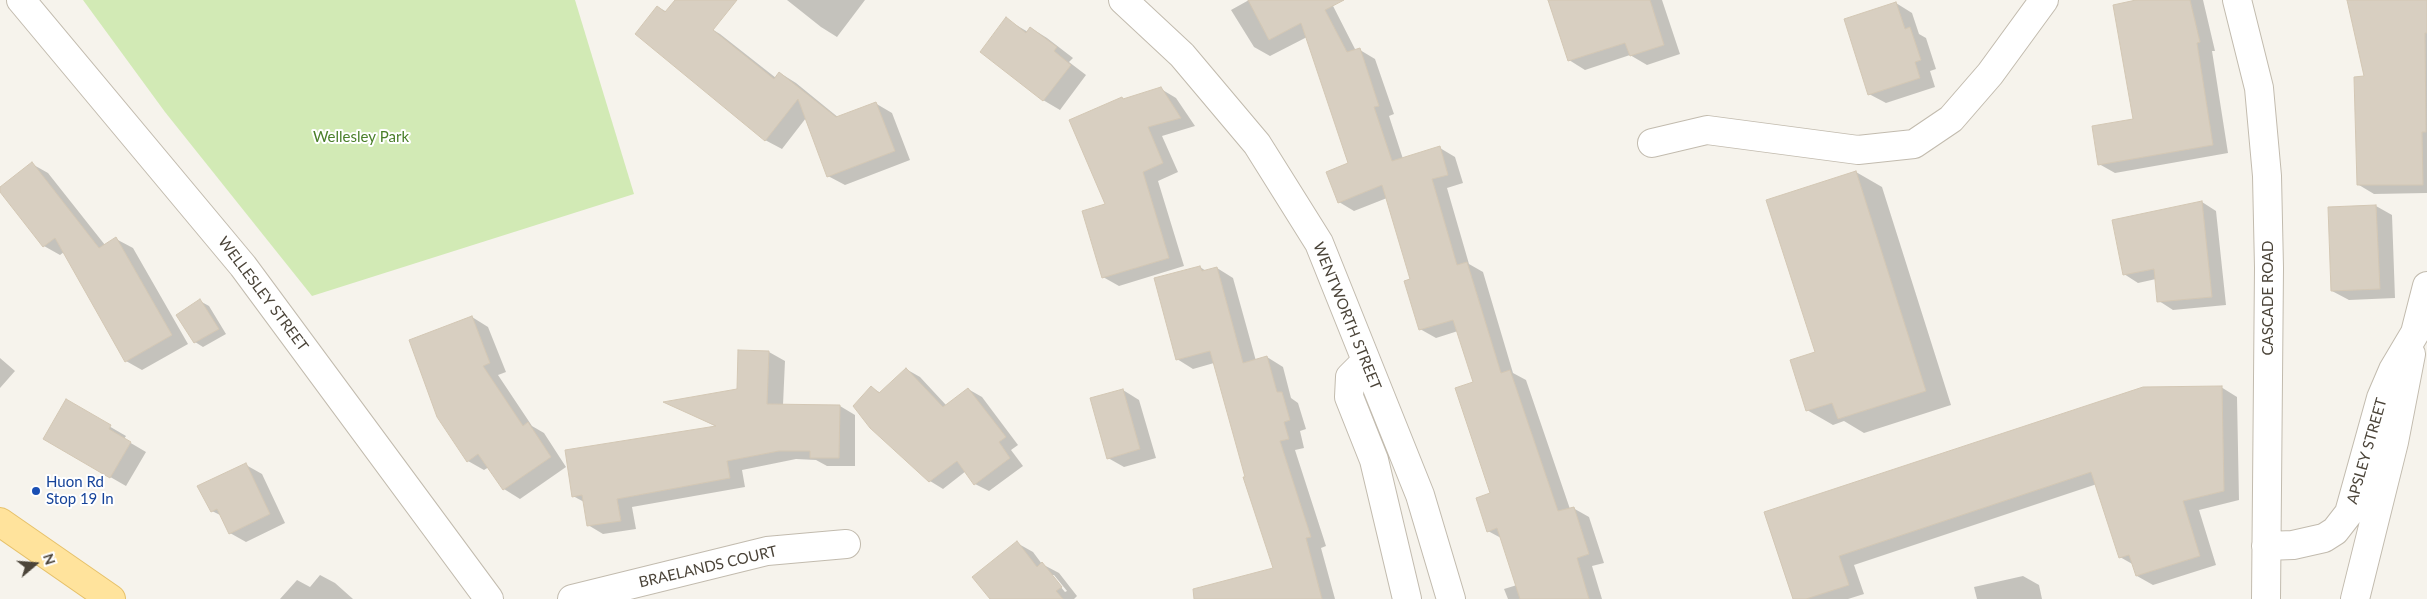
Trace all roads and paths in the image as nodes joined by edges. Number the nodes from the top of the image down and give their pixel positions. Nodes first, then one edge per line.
1 (21, 0) edge
2 (1123, 0) edge
3 (2044, 0) edge
4 (2237, 0) edge
5 (1652, 143) dead end
6 (2427, 286) edge
7 (2415, 333) junction
8 (1366, 361) junction
9 (0, 522) edge
10 (846, 544) dead end
11 (2266, 546) junction
12 (111, 599) edge
13 (489, 599) edge
14 (572, 599) edge
15 (1407, 599) edge
16 (1451, 599) edge
17 (2266, 599) edge
18 (2355, 599) edge

1 - 13 street, WELLESLEY STREET
2 - 8 street, WENTWORTH STREET
3 - 5 street
4 - 11 street, CASCADE ROAD
6 - 7 street, APSLEY STREET
7 - 11 street, APSLEY STREET
7 - 18 street, APSLEY STREET
8 - 15 street
8 - 16 street, WENTWORTH STREET
9 - 12 main road
10 - 14 street, BRAELANDS COURT
11 - 17 street, CASCADE ROAD

